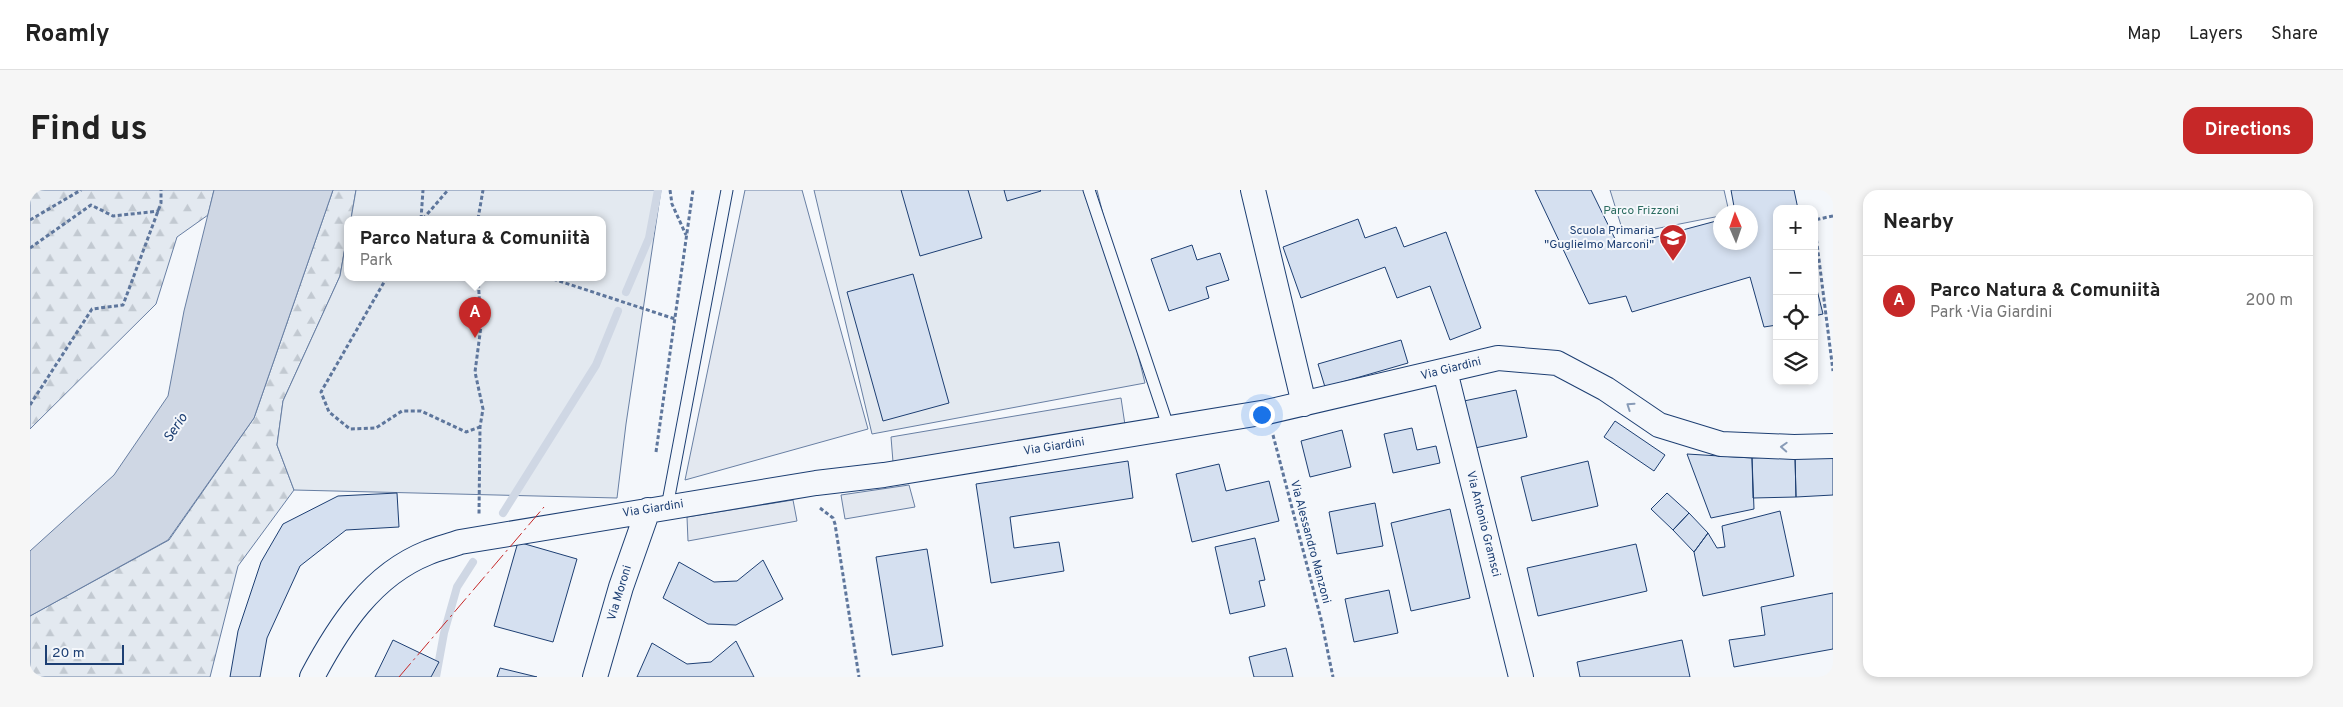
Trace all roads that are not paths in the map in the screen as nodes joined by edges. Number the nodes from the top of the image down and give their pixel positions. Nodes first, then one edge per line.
1 (727, 190) edge
2 (1090, 190) edge
3 (1253, 190) edge
4 (1446, 371) junction
5 (1304, 404) junction
6 (1169, 429) junction
7 (1833, 446) edge
8 (657, 508) junction
9 (312, 677) edge
10 (595, 677) edge
11 (1522, 677) edge

1 - 8 lane
2 - 6 lane
3 - 5 street
4 - 5 street, Via Giardini
7 -> 4 street, Via Giardini
4 - 11 street, Via Antonio Gramsci
5 - 6 street, Via Giardini
6 - 8 street, Via Giardini
8 - 9 street, Via Giardini
8 - 10 street, Via Moroni

